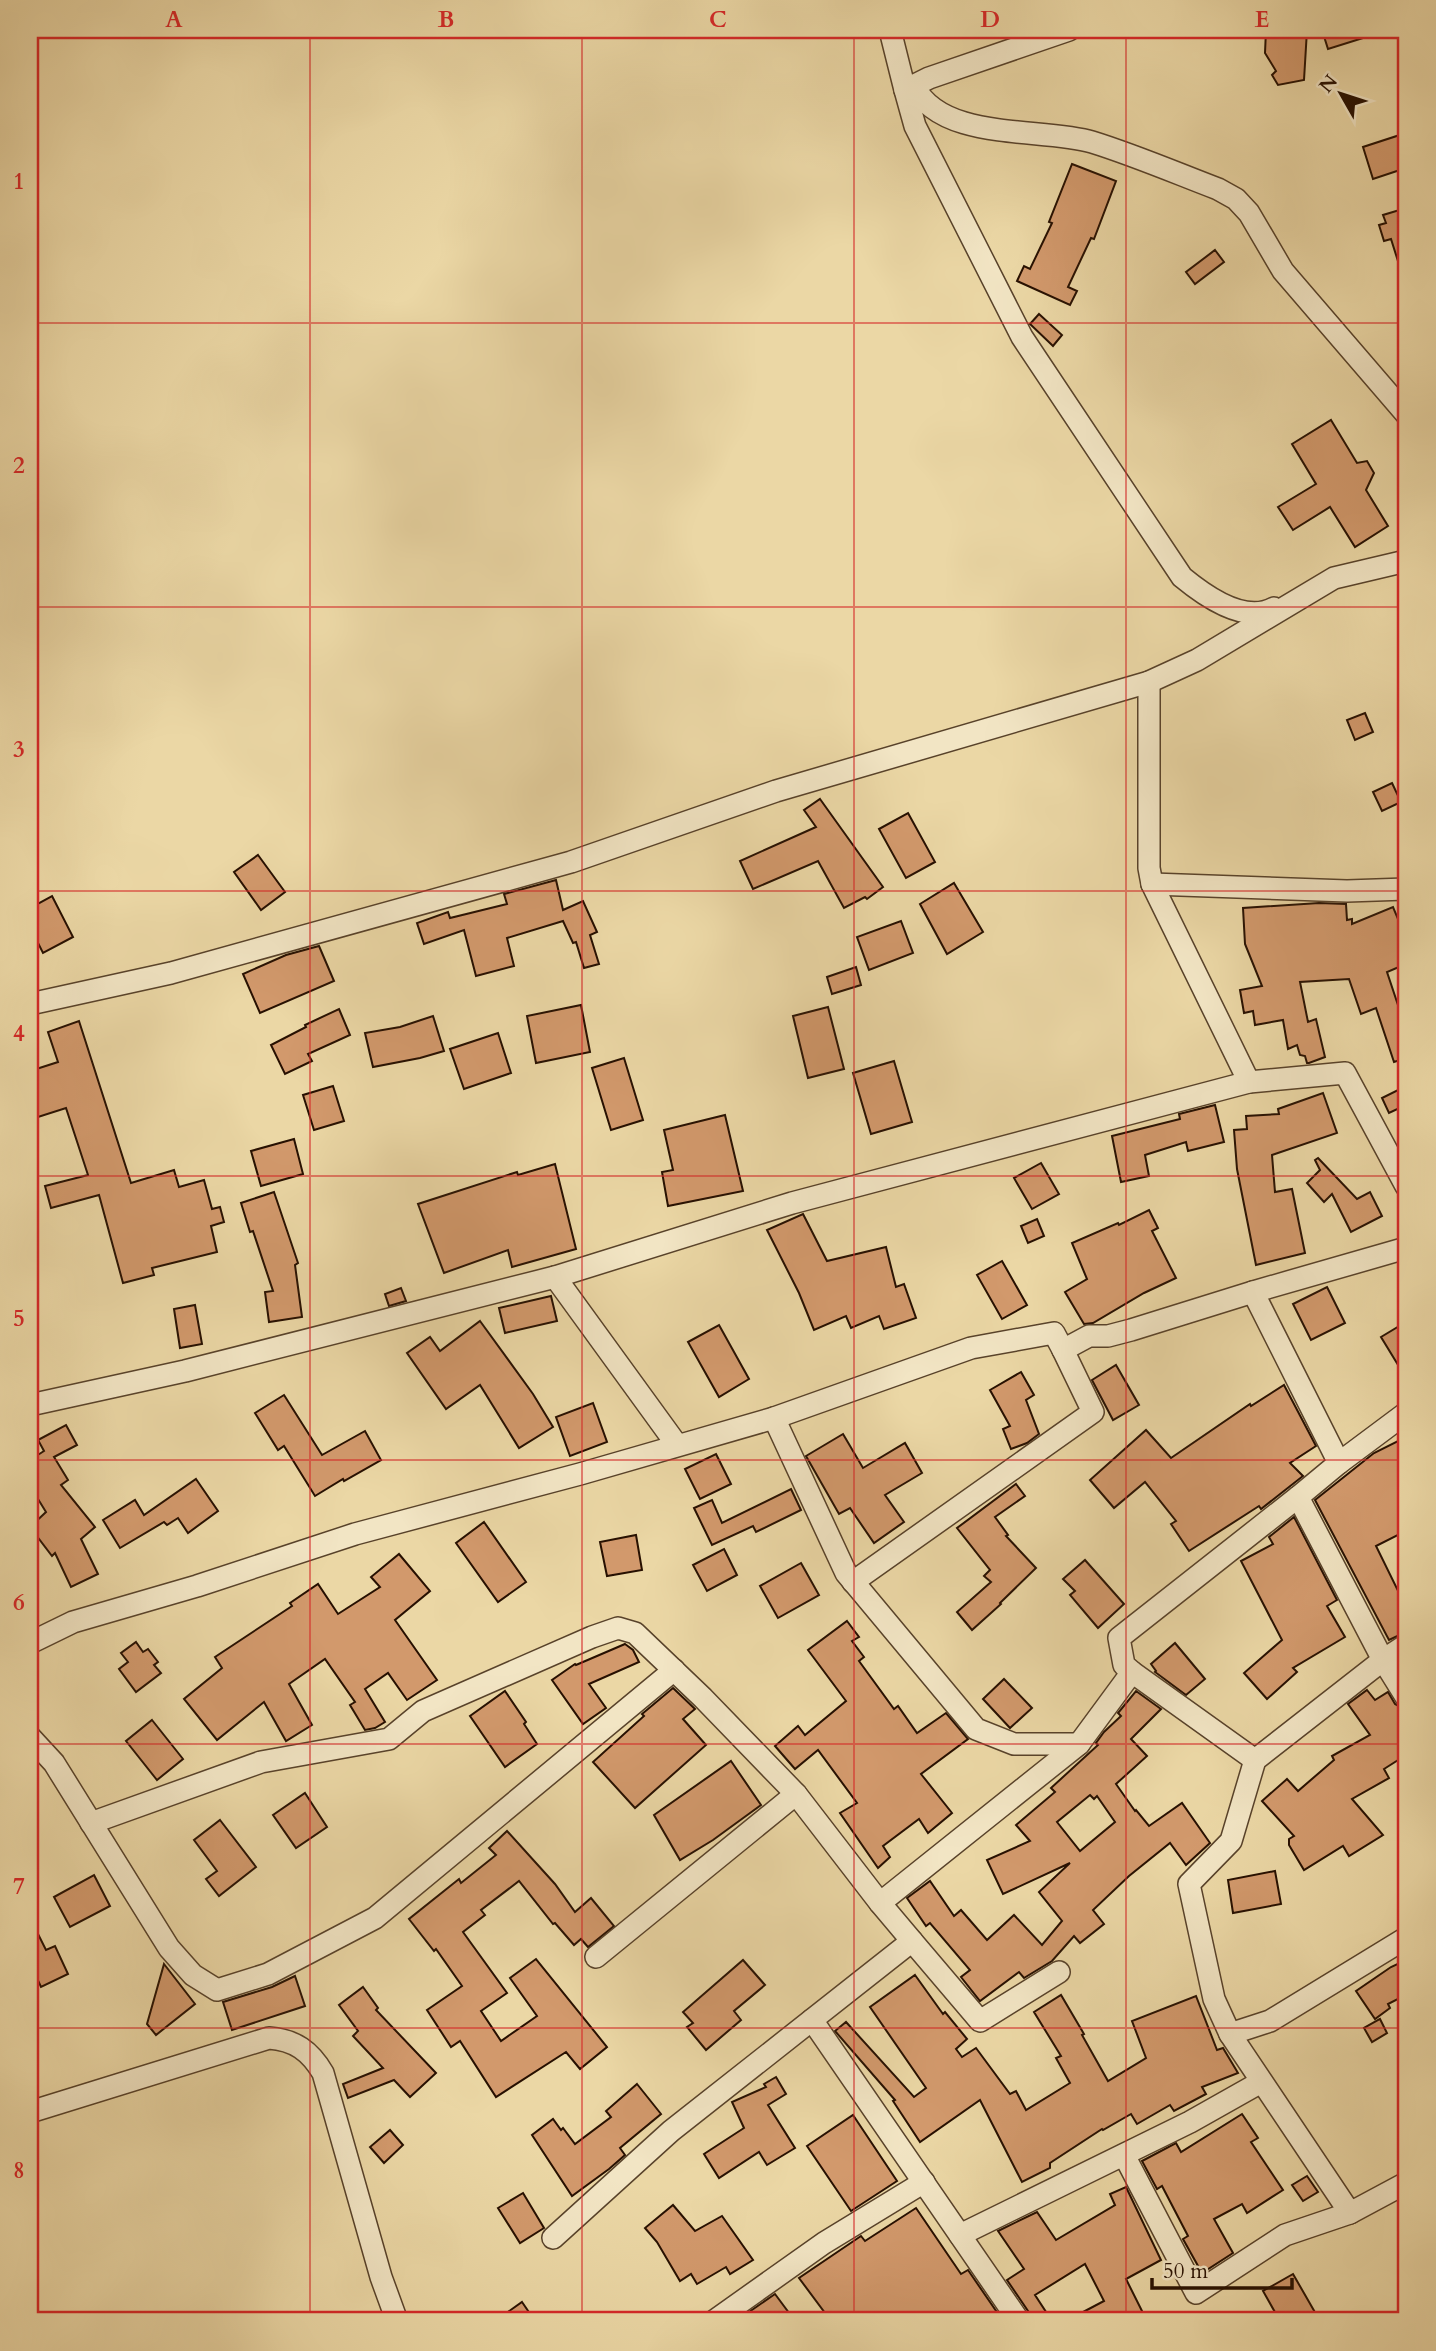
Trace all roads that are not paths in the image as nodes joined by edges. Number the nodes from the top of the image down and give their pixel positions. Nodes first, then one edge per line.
1 (890, 30) edge
2 (1069, 30) edge
3 (909, 88) junction
4 (1406, 414) edge
5 (1406, 561) edge
6 (1334, 578) junction
7 (1149, 682) junction
8 (1152, 884) junction
9 (1406, 889) edge
10 (30, 1004) edge
11 (1249, 1082) junction
12 (1406, 1186) edge
13 (1406, 1248) edge
14 (555, 1277) junction
15 (1253, 1292) junction
16 (1063, 1350) junction
17 (30, 1405) edge
18 (1406, 1413) edge
19 (774, 1418) junction
20 (677, 1445) junction
21 (1339, 1463) junction
22 (1298, 1497) junction
23 (853, 1582) junction
24 (30, 1643) edge
25 (1406, 1646) edge
26 (1383, 1660) junction
27 (674, 1670) junction
28 (1132, 1672) junction
29 (1406, 1698) edge
30 (30, 1737) edge
31 (1079, 1744) junction
32 (1255, 1760) junction
33 (796, 1794) junction
34 (91, 1823) junction
35 (880, 1903) junction
36 (1406, 1938) edge
37 (912, 1941) junction
38 (596, 1957) dead end
39 (1059, 1972) dead end
40 (812, 2020) junction
41 (1230, 2034) junction
42 (1261, 2082) junction
43 (30, 2112) edge
44 (1124, 2155) junction
45 (924, 2182) junction
46 (1406, 2183) edge
47 (1350, 2213) junction
48 (960, 2235) junction
49 (553, 2238) dead end
50 (397, 2321) edge
51 (714, 2321) edge
52 (1019, 2321) edge

1 - 3 street
2 - 3 street
3 - 4 street
3 - 6 street
5 - 6 street
6 - 7 street
7 - 8 street
7 - 10 street
8 - 9 street
8 - 11 street
11 - 12 street
11 - 14 street
13 - 15 street
14 - 17 street
14 - 20 street
15 - 16 street
15 - 21 street
16 - 19 street
16 - 23 street
18 - 21 street
19 - 20 street
19 - 23 street
20 - 24 street
21 - 22 street
22 - 26 street
22 - 28 street
23 - 31 street
25 - 26 street
26 - 29 street
26 - 32 street
27 - 33 street
27 - 34 street
27 - 34 street
28 - 31 street
28 - 32 street
30 - 34 street
31 - 35 street
32 - 41 street
33 - 35 street
33 - 38 street
35 - 37 street
36 - 41 street
37 - 39 street
37 - 40 street
40 - 45 street
40 - 49 street
41 - 42 street
42 - 44 street
42 - 47 street
43 - 50 street
44 - 47 street
44 - 48 street
45 - 48 street
45 - 51 street
46 - 47 street
48 - 52 street

